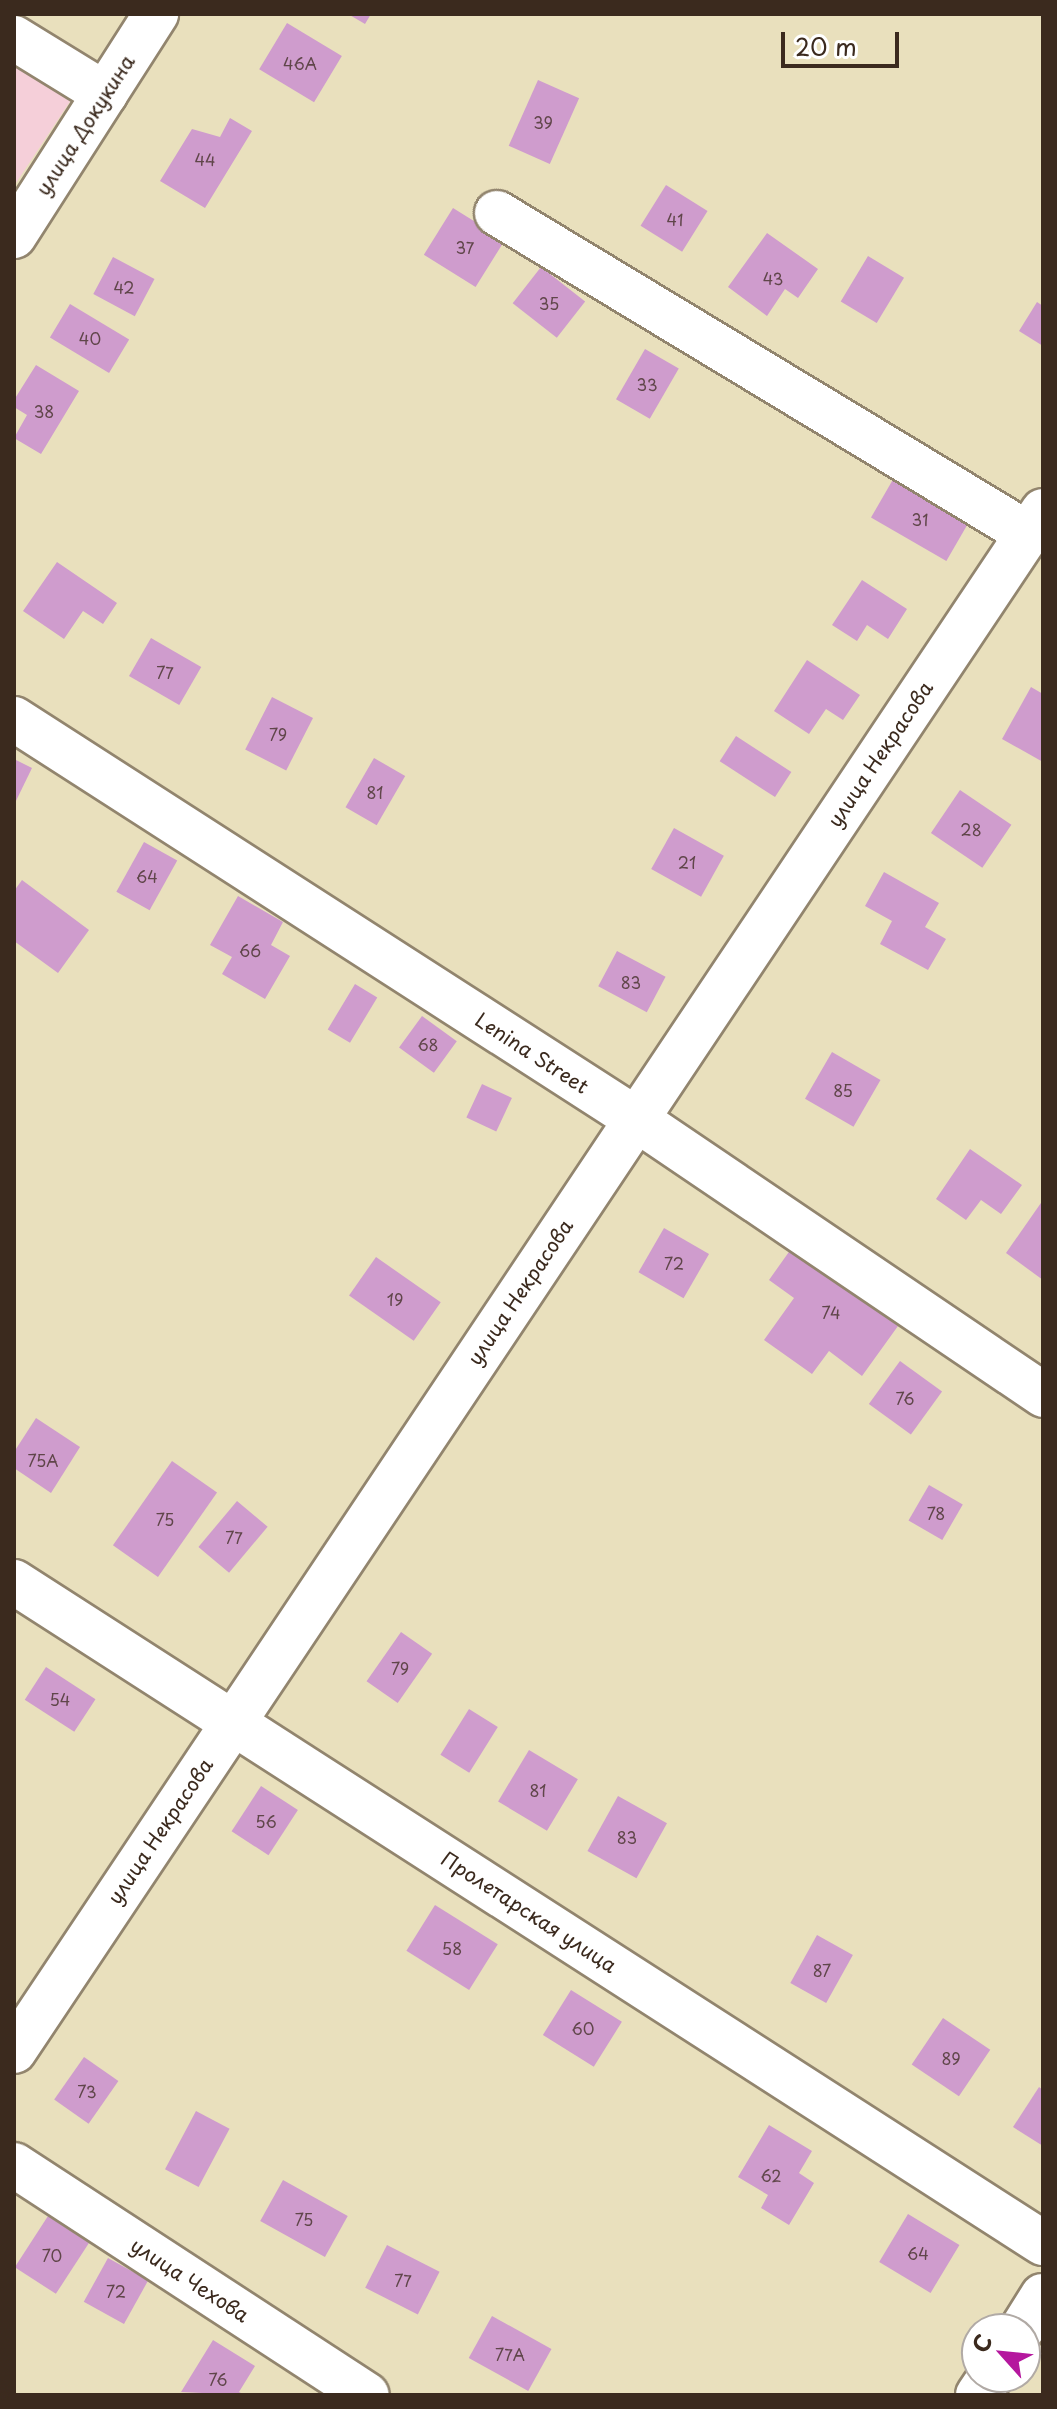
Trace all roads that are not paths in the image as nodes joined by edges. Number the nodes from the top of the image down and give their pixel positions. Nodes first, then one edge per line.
1 (156, 14) edge
2 (14, 38) edge
3 (105, 94) junction
4 (497, 213) dead end
5 (14, 236) edge
6 (1035, 522) edge
7 (14, 719) edge
8 (636, 1119) junction
9 (1043, 1395) edge
10 (14, 1582) edge
11 (233, 1721) junction
12 (14, 2051) edge
13 (14, 2165) edge
14 (1043, 2243) edge
15 (1043, 2296) edge
16 (1032, 2313) edge
17 (367, 2395) edge

1 - 3 street, улица Докукина
2 - 3 street
3 - 5 street, улица Докукина
4 - 6 street, улица Некрасова
6 - 8 street, улица Некрасова
7 - 8 street, Lenina Street
8 - 9 street, Lenina Street
8 - 11 street, улица Некрасова
10 - 11 street, Пролетарская улица
11 - 12 street, улица Некрасова
11 - 14 street, Пролетарская улица
13 - 17 street, улица Чехова
15 - 16 street

